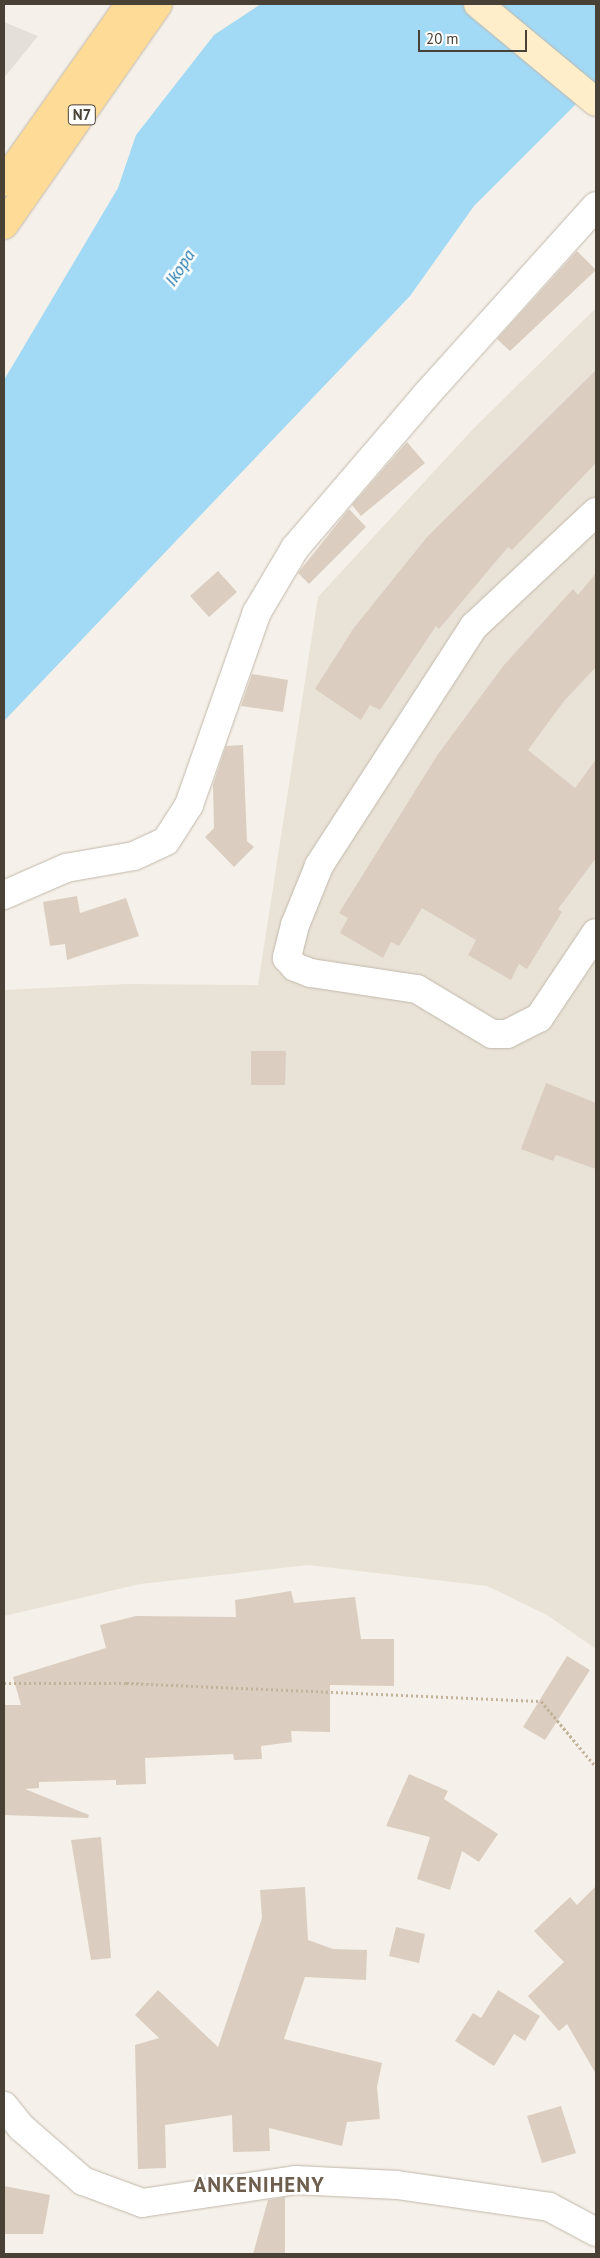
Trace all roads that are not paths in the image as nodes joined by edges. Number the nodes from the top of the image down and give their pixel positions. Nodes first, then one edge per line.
1 (130, 4) edge
2 (158, 4) edge
3 (478, 4) edge
4 (596, 102) edge
5 (4, 182) edge
6 (596, 206) edge
7 (4, 225) edge
8 (596, 512) edge
9 (4, 895) edge
10 (596, 933) edge
11 (4, 2106) edge
12 (596, 2232) edge

1 - 5 main road, N7
2 - 7 main road, N7
3 - 4 street
6 - 9 street
8 - 10 street
11 - 12 street

